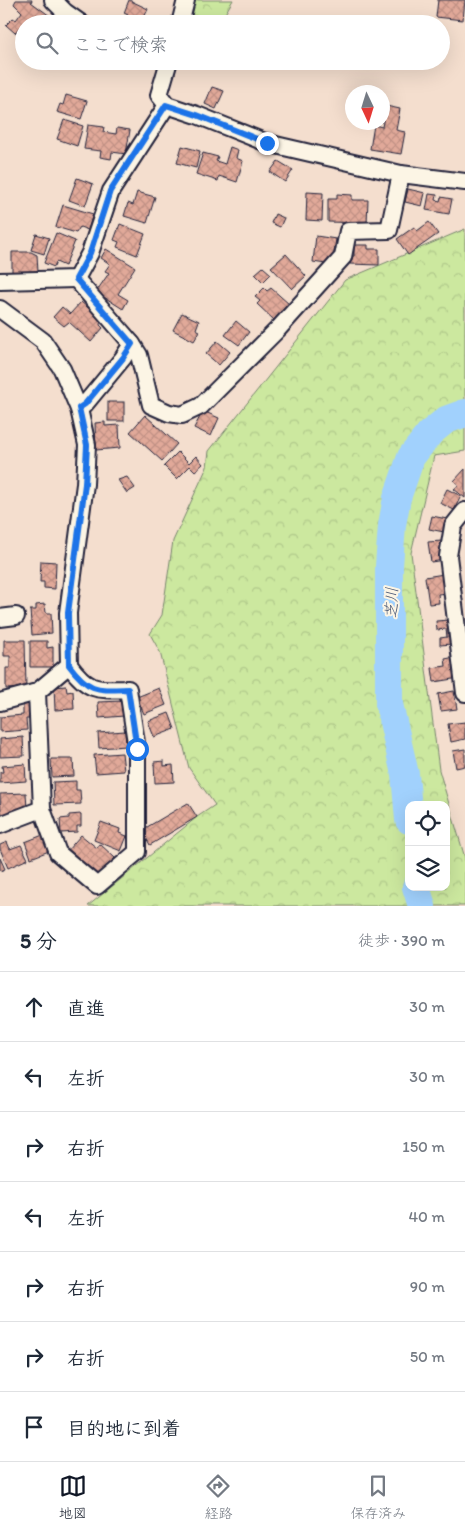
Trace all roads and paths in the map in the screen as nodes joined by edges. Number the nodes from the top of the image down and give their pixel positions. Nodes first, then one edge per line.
1 (53, 0) edge
2 (186, 0) edge
3 (68, 15) edge
4 (182, 15) edge
5 (163, 70) edge
6 (166, 105) junction
7 (402, 174) junction
8 (465, 182) edge
9 (76, 279) junction
10 (0, 281) edge
11 (0, 309) edge
12 (132, 344) junction
13 (79, 408) junction
14 (465, 511) edge
15 (69, 665) junction
16 (37, 692) junction
17 (465, 693) edge
18 (0, 702) edge
19 (42, 809) junction
20 (0, 826) edge

1 - 3 street
2 - 4 street
5 - 6 street
6 - 7 street
6 - 9 street
7 - 8 street
7 - 12 street
9 - 10 street
9 - 12 street
11 - 13 street
12 - 13 street
13 - 15 street
14 - 17 street
15 - 16 street
15 - 19 street
16 - 18 street
16 - 19 street
19 - 20 street

